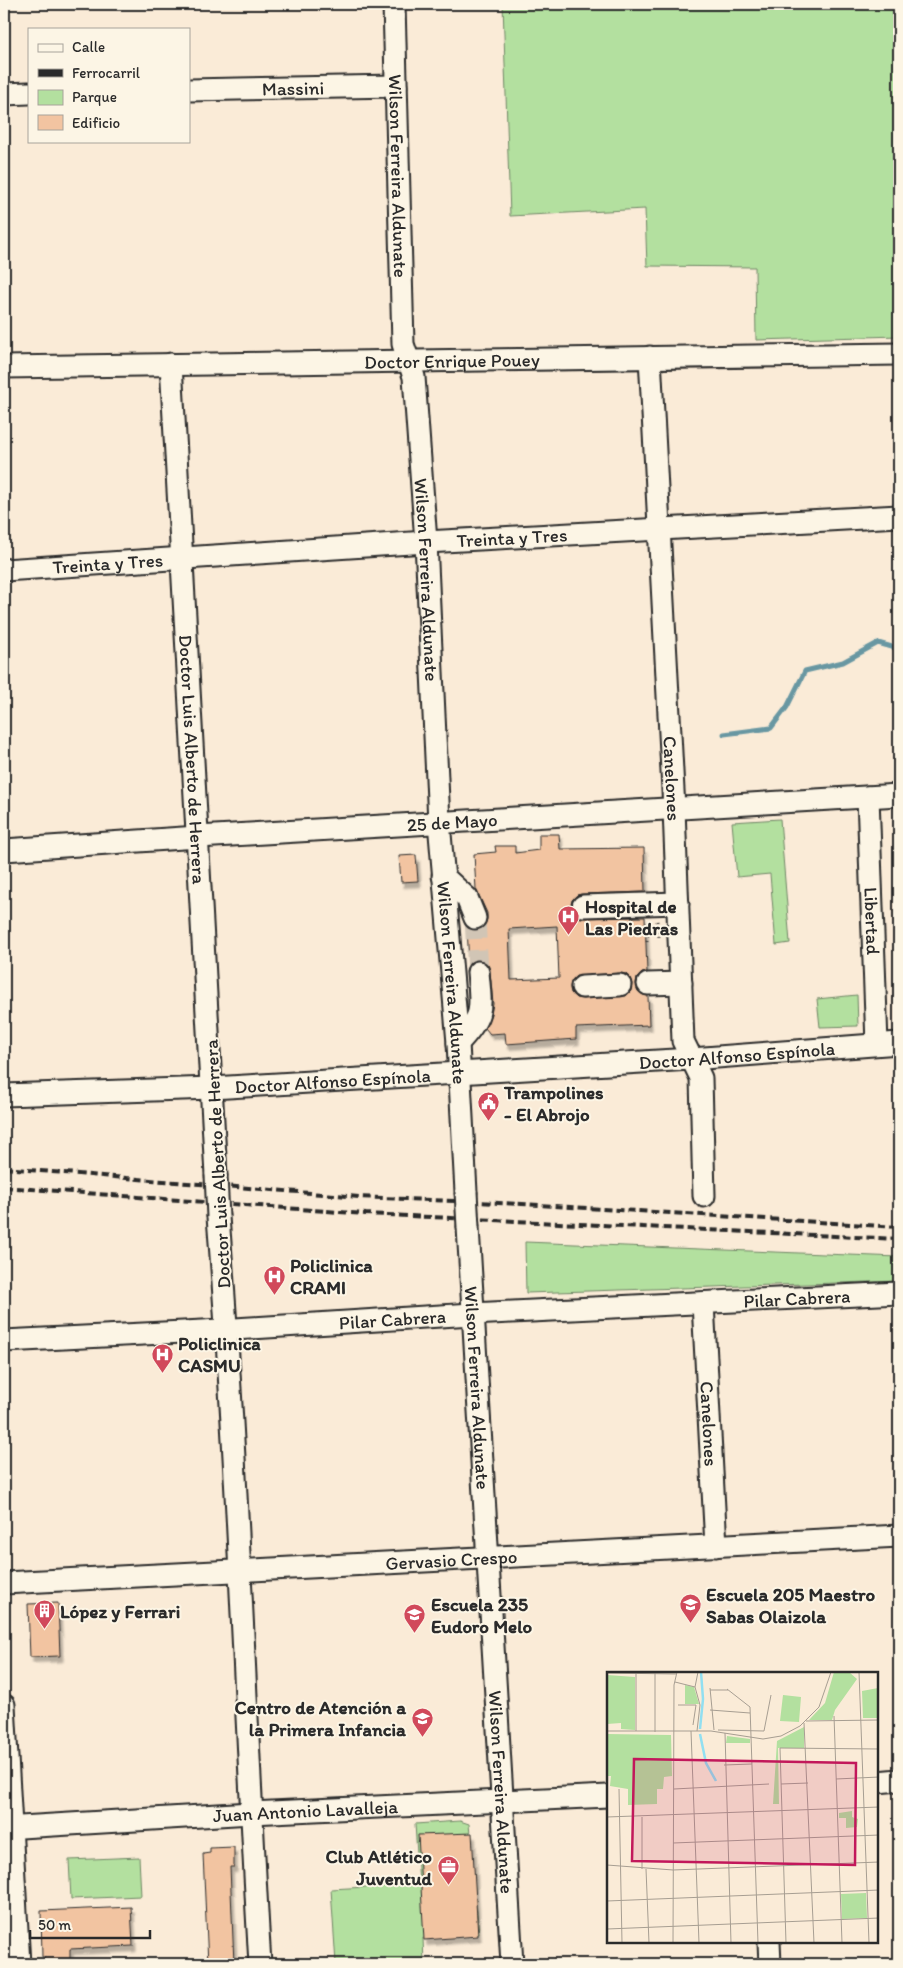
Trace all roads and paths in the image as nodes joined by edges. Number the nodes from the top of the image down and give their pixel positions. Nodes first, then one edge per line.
1 (394, 4) edge
2 (396, 86) junction
3 (190, 90) edge
4 (28, 93) edge
5 (4, 94) edge
6 (899, 354) edge
7 (650, 357) junction
8 (408, 361) junction
9 (170, 364) junction
10 (4, 367) edge
11 (899, 516) edge
12 (659, 530) junction
13 (426, 542) junction
14 (181, 557) junction
15 (4, 570) edge
16 (899, 795) edge
17 (868, 797) junction
18 (674, 809) junction
19 (439, 822) junction
20 (198, 836) junction
21 (4, 850) edge
22 (443, 876) junction
23 (678, 903) junction
24 (583, 906) dead end
25 (656, 914) dead end
26 (651, 915) dead end
27 (475, 918) tunnel mouth
28 (647, 941) dead end
29 (660, 945) dead end
30 (478, 972) tunnel mouth
31 (681, 983) junction
32 (648, 984) dead end
33 (620, 985) dead end
34 (582, 987) dead end
35 (458, 1043) junction
36 (899, 1043) edge
37 (877, 1044) junction
38 (692, 1059) junction
39 (459, 1072) junction
40 (212, 1088) junction
41 (4, 1095) edge
42 (704, 1196) dead end
43 (899, 1293) edge
44 (704, 1303) junction
45 (472, 1314) junction
46 (227, 1330) junction
47 (4, 1342) edge
48 (899, 1536) edge
49 (716, 1546) junction
50 (487, 1557) junction
51 (240, 1570) junction
52 (4, 1583) edge
53 (4, 1706) edge
54 (899, 1780) edge
55 (878, 1782) edge
56 (607, 1796) edge
57 (503, 1802) junction
58 (251, 1813) junction
59 (8, 1828) edge
60 (769, 1943) edge
61 (20, 1964) edge
62 (260, 1964) edge
63 (512, 1964) edge
64 (770, 1964) edge

1 - 2 street, Wilson Ferreira Aldunate
2 - 3 street, Massini
2 - 8 street, Wilson Ferreira Aldunate
4 - 5 street
6 - 7 street, Doctor Enrique Pouey
7 - 8 street, Doctor Enrique Pouey
7 - 12 street, Canelones
8 - 9 street, Doctor Enrique Pouey
8 - 13 street, Wilson Ferreira Aldunate
9 - 10 street, Doctor Enrique Pouey
9 - 14 street, Doctor Luis Alberto de Herrera
11 - 12 street, Treinta y Tres
12 - 13 street, Treinta y Tres
12 - 18 street, Canelones
13 - 14 street, Treinta y Tres
13 - 19 street, Wilson Ferreira Aldunate
14 - 15 street, Treinta y Tres
14 - 20 street, Doctor Luis Alberto de Herrera
16 - 17 street, 25 de Mayo
17 - 18 street, 25 de Mayo
17 - 37 street, Libertad
18 - 19 street, 25 de Mayo
18 - 23 street, Canelones
19 - 20 street, 25 de Mayo
19 - 22 street, Wilson Ferreira Aldunate
20 - 21 street, 25 de Mayo
20 - 40 street, Doctor Luis Alberto de Herrera
22 - 27 street
22 - 35 street, Wilson Ferreira Aldunate
23 - 24 street
23 - 31 street, Canelones
25 - 29 path
26 - 28 path
30 - 35 street
31 - 32 street
31 - 38 street, Canelones
33 - 34 street
35 - 39 street, Wilson Ferreira Aldunate
36 - 37 street, Doctor Alfonso Espínola
37 - 38 street, Doctor Alfonso Espínola
38 - 39 street, Doctor Alfonso Espínola
38 - 42 street, Canelones
39 - 40 street, Doctor Alfonso Espínola
39 - 45 street, Wilson Ferreira Aldunate, bridge
40 - 41 street, Doctor Alfonso Espínola
40 - 46 street, Doctor Luis Alberto de Herrera, bridge
43 - 44 street, Pilar Cabrera
44 - 45 street, Pilar Cabrera
44 - 49 street, Canelones
45 - 46 street, Pilar Cabrera
45 - 50 street, Wilson Ferreira Aldunate
46 - 47 street, Pilar Cabrera
46 - 51 street, Doctor Luis Alberto de Herrera
48 - 49 street, Gervasio Crespo
49 - 50 street, Gervasio Crespo
50 - 51 street, Gervasio Crespo
50 - 57 street, Wilson Ferreira Aldunate
51 - 52 street, Gervasio Crespo
51 - 58 street, Doctor Luis Alberto de Herrera
53 - 59 street
54 - 55 street
56 - 57 street, Juan Antonio Lavalleja
57 - 58 street, Juan Antonio Lavalleja
57 - 63 street, Wilson Ferreira Aldunate
58 - 59 street, Juan Antonio Lavalleja
58 - 62 street, Doctor Luis Alberto de Herrera
59 - 61 street
60 - 64 street

